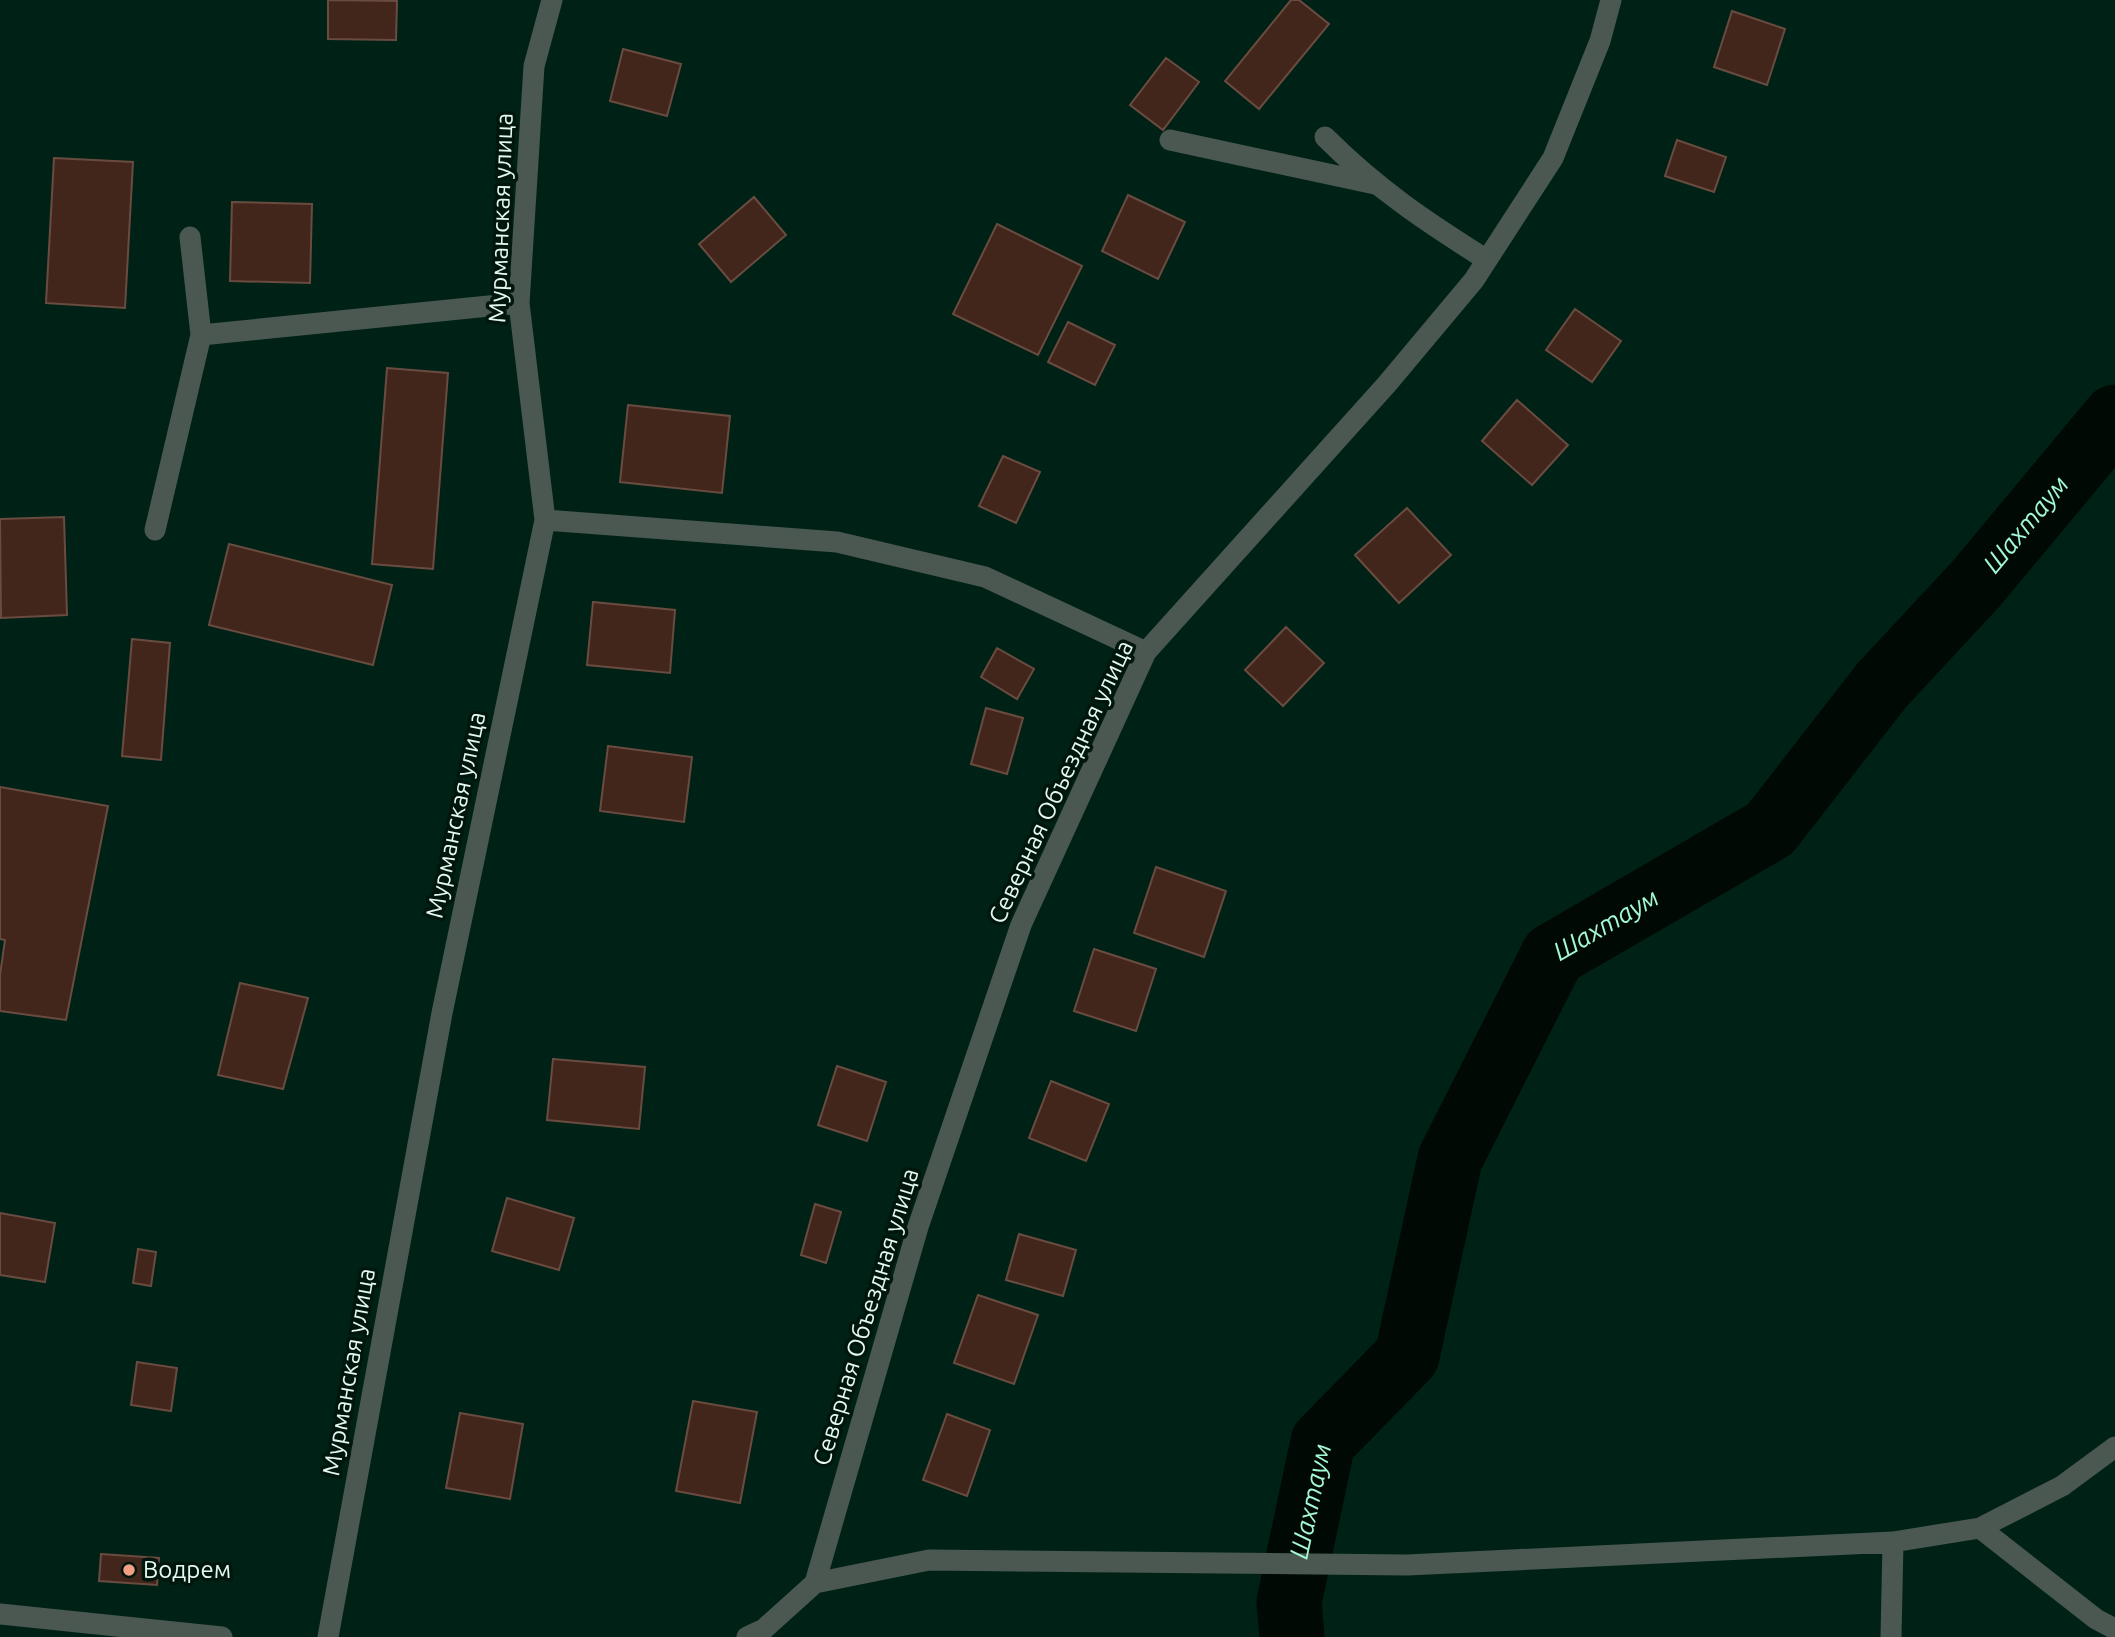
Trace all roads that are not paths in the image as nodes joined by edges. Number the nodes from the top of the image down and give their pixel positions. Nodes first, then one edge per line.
1 (552, 0) edge
2 (1611, 0) edge
3 (1325, 137) dead end
4 (1170, 140) dead end
5 (1375, 184) junction
6 (190, 237) dead end
7 (1487, 260) junction
8 (519, 303) junction
9 (201, 335) junction
10 (545, 520) junction
11 (155, 530) dead end
12 (1146, 652) junction
13 (2115, 1447) edge
14 (1980, 1528) junction
15 (1893, 1542) junction
16 (815, 1583) junction
17 (0, 1614) edge
18 (2115, 1629) edge
19 (222, 1637) edge
20 (328, 1637) edge
21 (747, 1637) edge
22 (1891, 1637) edge

1 - 8 street, Мурманская улица
2 - 7 street, Северная Объездная улица
3 - 5 street
4 - 5 street
5 - 7 street
6 - 9 street
7 - 12 street, Северная Объездная улица
8 - 9 street
8 - 10 street, Мурманская улица
9 - 11 street
10 - 12 street
10 - 20 street, Мурманская улица
12 - 16 street, Северная Объездная улица
13 - 14 street
14 - 15 street
14 - 18 street
15 - 16 street
15 - 22 street
16 - 21 street
17 - 19 street

